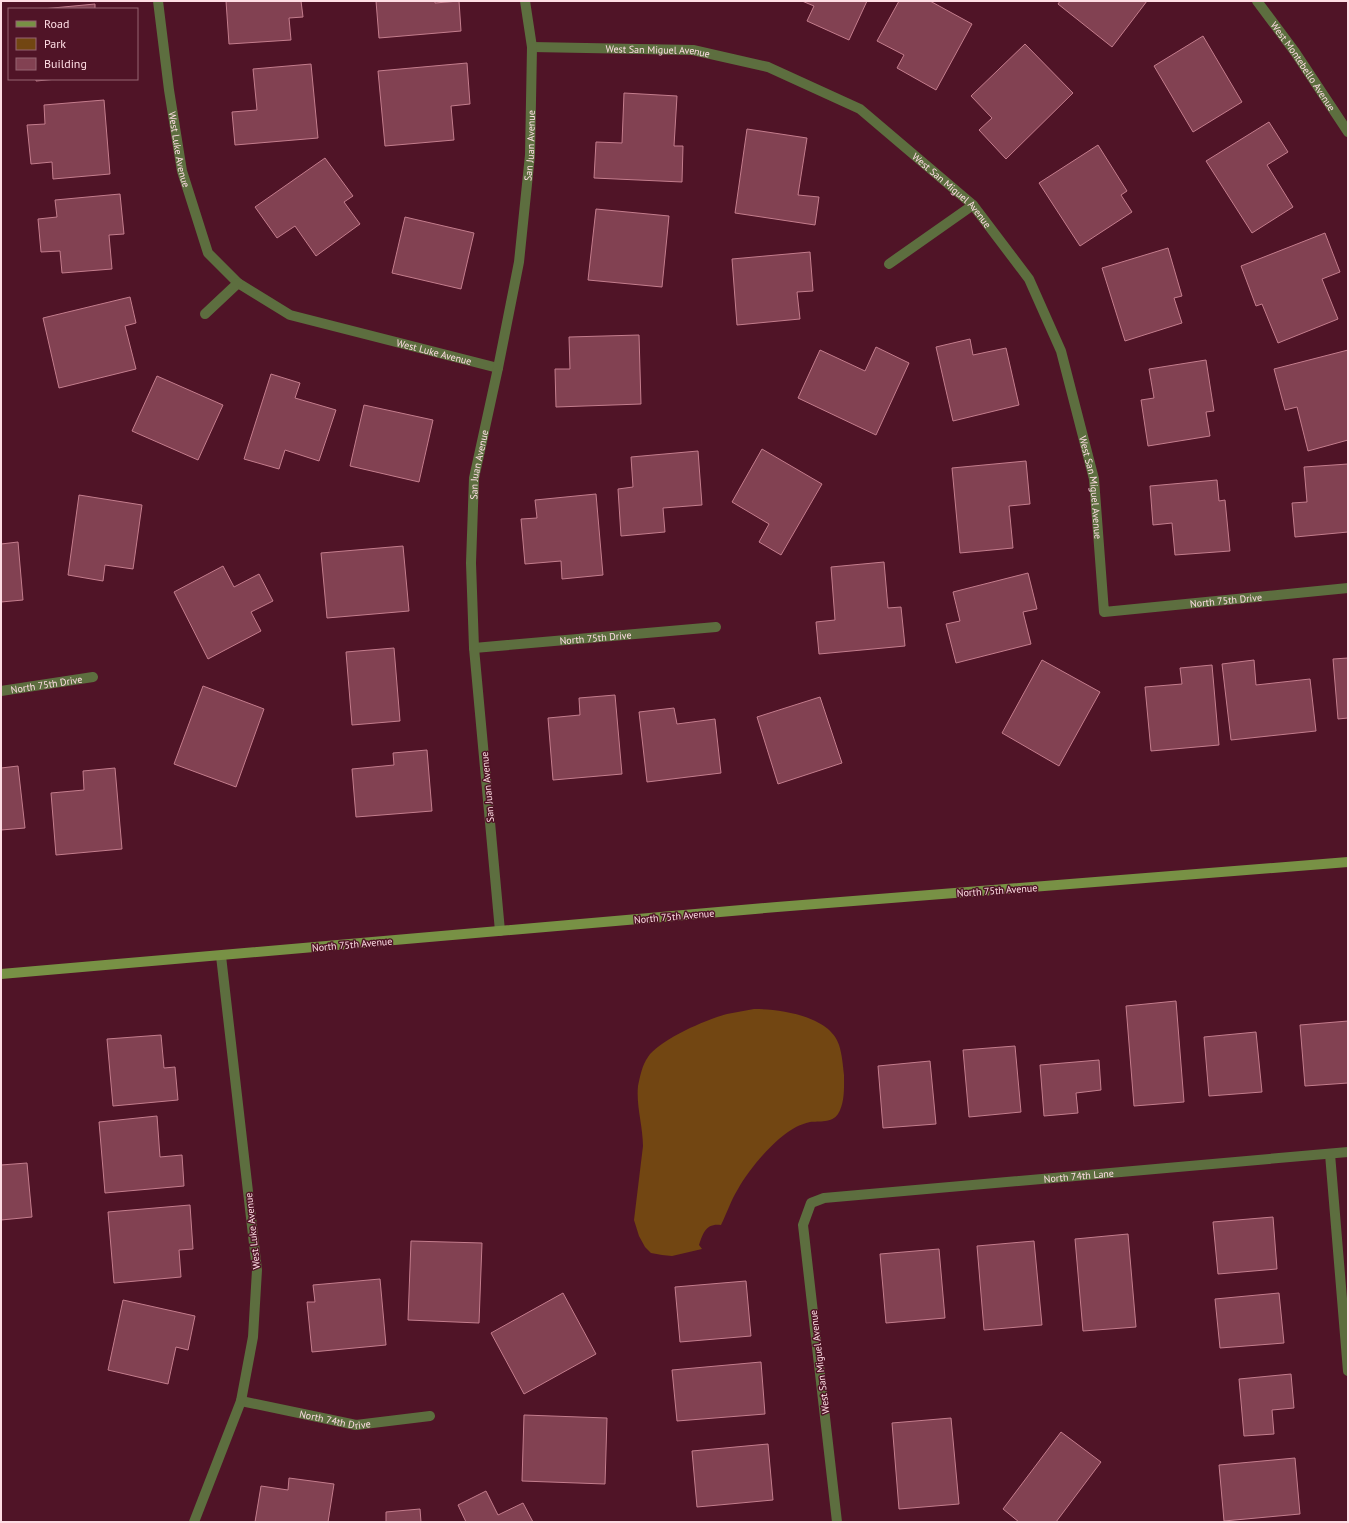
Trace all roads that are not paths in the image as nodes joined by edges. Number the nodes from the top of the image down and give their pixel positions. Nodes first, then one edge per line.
1 (158, 1) edge
2 (525, 1) edge
3 (1257, 1) edge
4 (532, 47) junction
5 (1348, 132) edge
6 (973, 206) junction
7 (889, 264) dead end
8 (238, 283) junction
9 (205, 314) dead end
10 (498, 368) junction
11 (1348, 588) edge
12 (1104, 612) joint
13 (716, 627) dead end
14 (474, 648) junction
15 (92, 677) dead end
16 (1, 691) edge
17 (1348, 862) edge
18 (500, 931) junction
19 (221, 956) junction
20 (1, 974) edge
21 (1348, 1152) edge
22 (1330, 1154) junction
23 (811, 1203) joint
24 (1348, 1371) edge
25 (241, 1401) junction
26 (430, 1416) dead end
27 (194, 1522) edge
28 (838, 1522) edge

1 - 8 street, West Luke Avenue
2 - 4 street, San Juan Avenue
3 - 5 street, West Montebello Avenue
4 - 6 street, West San Miguel Avenue
4 - 10 street, San Juan Avenue
6 - 7 street
6 - 12 street, West San Miguel Avenue
8 - 9 street
8 - 10 street, West Luke Avenue
10 - 14 street, San Juan Avenue
11 - 12 street, North 75th Drive
13 - 14 street, North 75th Drive
14 - 18 street, San Juan Avenue
15 - 16 street, North 75th Drive
17 - 18 main road, North 75th Avenue
18 - 19 main road, North 75th Avenue
19 - 20 main road, North 75th Avenue
19 - 25 street, West Luke Avenue
21 - 22 street, North 74th Lane
22 - 23 street, North 74th Lane
22 - 24 street
23 - 28 street, West San Miguel Avenue
25 - 26 street, North 74th Drive
25 - 27 street, West Luke Avenue

